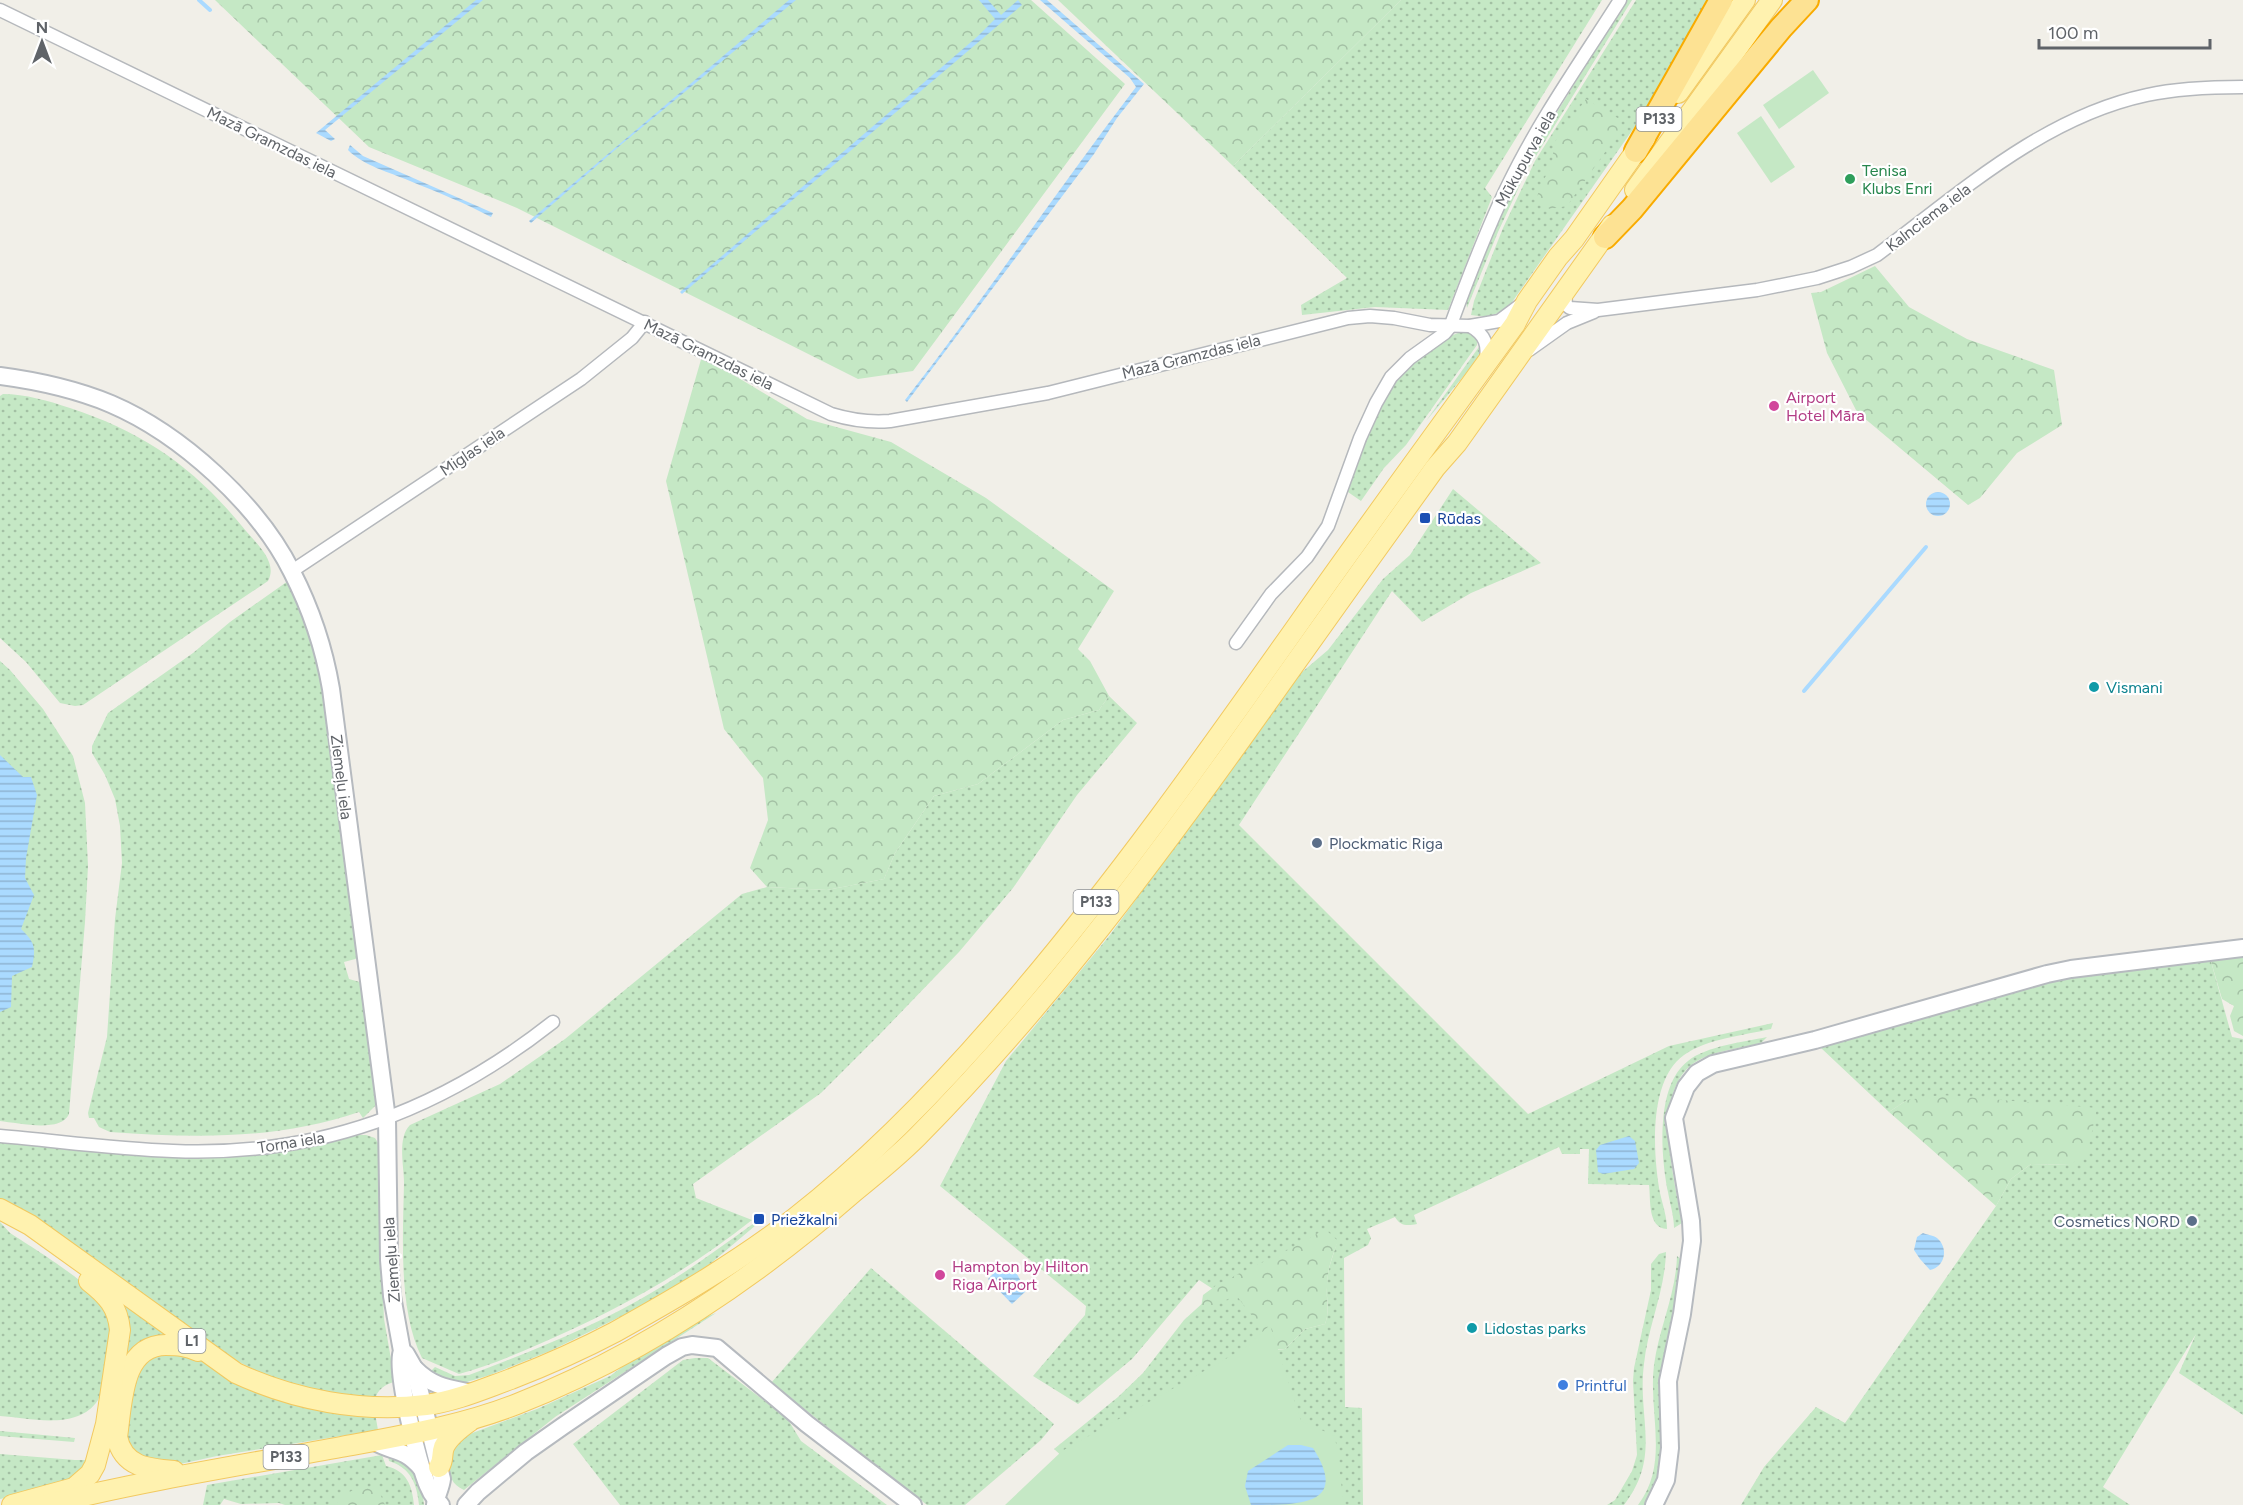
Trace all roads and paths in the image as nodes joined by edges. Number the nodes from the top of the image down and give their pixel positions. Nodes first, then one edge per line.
1 (1620, 0) edge
2 (1721, 0) edge
3 (1745, 0) edge
4 (1772, 0) edge
5 (1807, 0) edge
6 (0, 10) edge
7 (2243, 87) edge
8 (1636, 151) junction
9 (1605, 237) junction
10 (1565, 292) junction
11 (1527, 301) junction
12 (1598, 310) junction
13 (645, 322) junction
14 (1470, 326) junction
15 (1449, 327) junction
16 (1486, 363) junction
17 (1513, 363) junction
18 (0, 376) edge
19 (292, 571) junction
20 (1236, 643) dead end
21 (2243, 948) edge
22 (553, 1023) dead end
23 (387, 1119) junction
24 (0, 1136) edge
25 (1, 1209) edge
26 (402, 1352) junction
27 (219, 1360) junction
28 (414, 1368) junction
29 (473, 1393) junction
30 (415, 1406) junction
31 (472, 1419) junction
32 (421, 1431) junction
33 (373, 1441) junction
34 (430, 1468) junction
35 (199, 1473) junction
36 (478, 1492) junction
37 (437, 1503) edge
38 (12, 1505) edge
39 (45, 1505) edge
40 (466, 1505) edge
41 (913, 1505) edge
42 (1654, 1505) edge

1 - 15 street, Mūkupurva iela
2 - 8 highway
3 - 8 main road, P133
4 - 9 main road, P133
5 - 9 highway
6 - 13 street, Mazā Gramzdas iela
7 - 12 street, Kalnciema iela
8 - 11 main road, P133
9 - 10 main road, P133
10 - 12 street, Kalnciema iela
10 - 17 main road, P133
11 - 14 street, Mazā Gramzdas iela
11 - 16 main road, P133
12 - 17 street, Kalnciema iela
13 - 15 street, Mazā Gramzdas iela
13 - 19 street, Miglas iela
14 - 15 street, Mazā Gramzdas iela
14 - 16 street
15 - 20 street
16 - 29 main road, P133
17 - 31 main road, P133
18 - 19 street, Ziemeļu iela
19 - 23 street, Ziemeļu iela
21 - 42 street
22 - 23 street, Torņa iela
23 - 24 street, Torņa iela
23 - 26 street, Ziemeļu iela
25 - 27 main road, L1
25 - 38 main road
26 - 28 street, Ziemeļu iela
26 - 30 street, Ziemeļu iela
27 - 30 main road, L1
27 - 35 main road, P133
28 - 29 street
28 - 30 street, Ziemeļu iela
29 - 30 main road, P133
30 - 32 street
31 - 32 main road, P133
31 - 34 main road
32 - 33 main road, P133
32 - 34 street
33 - 34 street
33 - 35 main road, P133
34 - 37 street
35 - 39 main road
36 - 37 street
36 - 40 street
36 - 41 street

